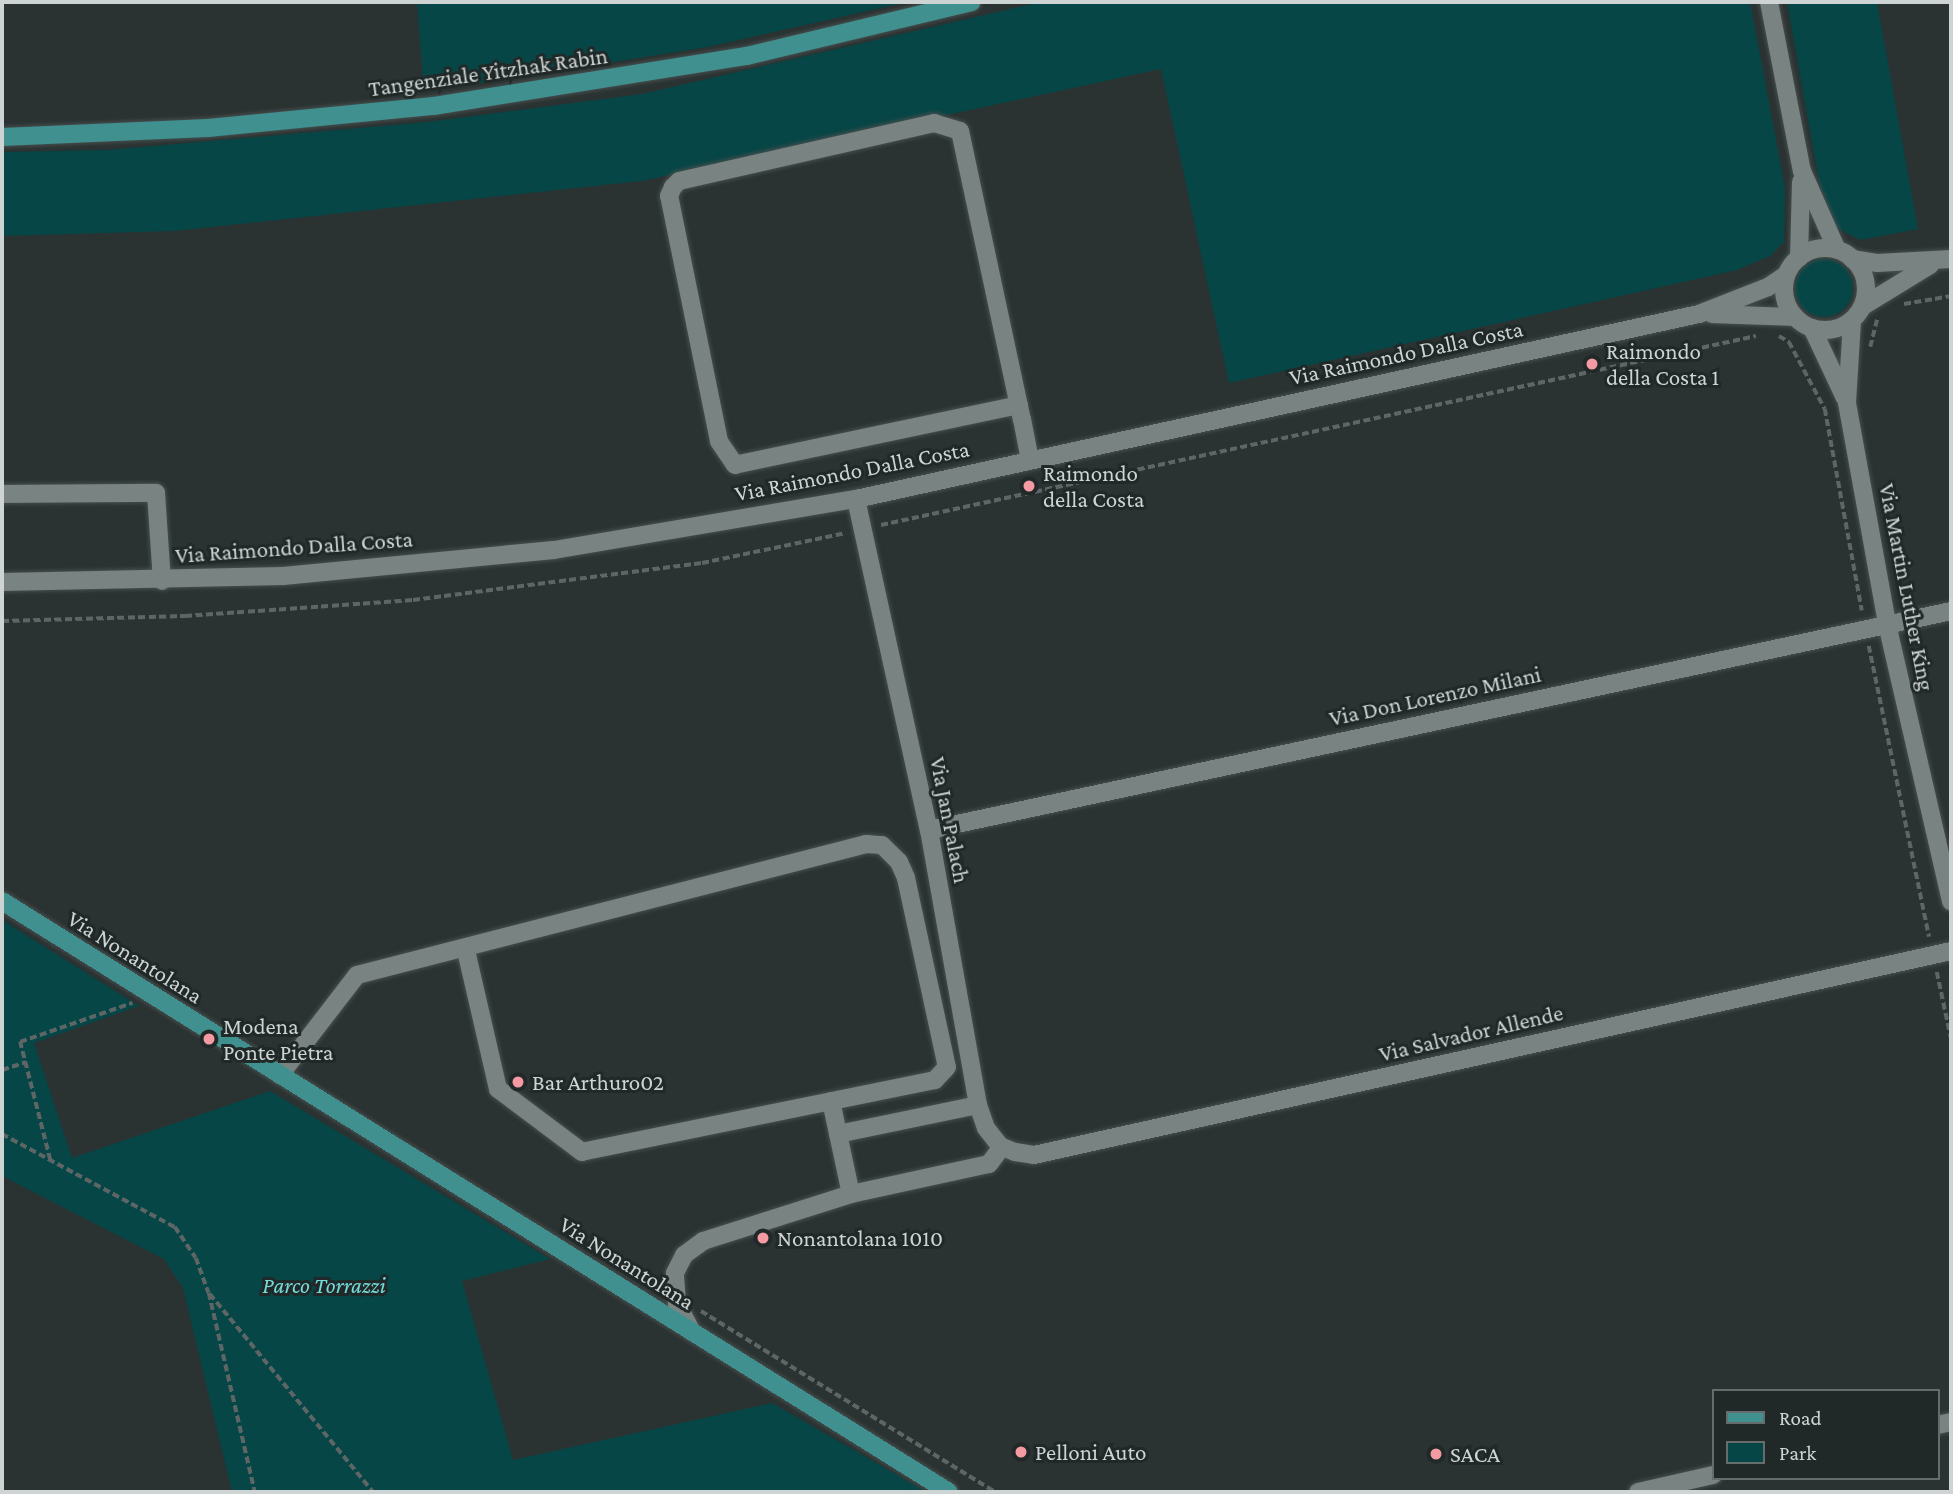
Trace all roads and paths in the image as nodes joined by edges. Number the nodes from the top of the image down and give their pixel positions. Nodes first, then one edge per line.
1 (972, 2) edge
2 (1769, 2) edge
3 (2, 137) edge
4 (1802, 171) junction
5 (1844, 255) junction
6 (1799, 258) junction
7 (1951, 259) edge
8 (1933, 263) junction
9 (1786, 275) junction
10 (1951, 296) edge
11 (1900, 305) dead end
12 (1882, 313) dead end
13 (1699, 314) junction
14 (1857, 314) junction
15 (1796, 317) junction
16 (1812, 328) junction
17 (1773, 331) dead end
18 (1760, 334) dead end
19 (1849, 356) junction
20 (1828, 360) junction
21 (1801, 365) junction
22 (1847, 402) junction
23 (1019, 405) junction
24 (1030, 460) junction
25 (2, 494) edge
26 (856, 499) junction
27 (862, 530) junction
28 (162, 581) junction
29 (2, 582) edge
30 (1951, 611) edge
31 (2, 621) edge
32 (1887, 624) junction
33 (1866, 629) junction
34 (929, 830) junction
35 (2, 901) edge
36 (1951, 902) edge
37 (466, 950) junction
38 (1951, 951) edge
39 (1933, 955) junction
40 (151, 997) junction
41 (1951, 1038) edge
42 (26, 1062) junction
43 (2, 1070) edge
44 (280, 1075) junction
45 (831, 1101) junction
46 (978, 1105) junction
47 (2, 1134) edge
48 (838, 1134) junction
49 (1002, 1147) junction
50 (50, 1160) junction
51 (851, 1194) junction
52 (615, 1284) junction
53 (209, 1293) junction
54 (676, 1295) junction
55 (692, 1332) junction
56 (1709, 1476) edge
57 (255, 1492) edge
58 (373, 1492) edge
59 (949, 1492) edge
60 (995, 1492) edge
61 (1637, 1492) edge
62 (1692, 1492) edge

1 - 3 main road, Tangenziale Yitzhak Rabin
2 - 4 street
4 - 5 street
4 - 6 street
5 - 6 street
5 - 8 street
5 - 14 street
6 - 9 street
7 - 8 street
8 - 14 street
9 - 13 street
9 - 15 street
10 - 11 path
12 - 19 path
13 - 15 street
13 - 24 street, Via Raimondo Dalla Costa
14 - 16 street
14 - 19 street
15 - 16 street
16 - 20 street
17 - 21 path
18 - 27 path
19 - 22 street
20 - 21 path
20 - 22 street
21 - 33 path
22 - 32 street, Via Martin Luther King
23 - 23 street
23 - 24 street
24 - 26 street, Via Raimondo Dalla Costa
25 - 28 street
26 - 27 street, Via Jan Palach
26 - 28 street, Via Raimondo Dalla Costa
27 - 31 path
27 - 34 street, Via Jan Palach
28 - 29 street, Via Raimondo Dalla Costa
30 - 32 street, Via Don Lorenzo Milani
32 - 33 street, Via Don Lorenzo Milani
32 - 36 street, Via Martin Luther King
33 - 34 street, Via Don Lorenzo Milani
33 - 39 path
34 - 46 street, Via Jan Palach
35 - 40 main road, Via Nonantolana
37 - 44 street
37 - 45 street
37 - 45 street
38 - 39 street, Via Salvador Allende
39 - 41 path
39 - 49 street, Via Salvador Allende
40 - 42 path
40 - 44 main road, Via Nonantolana
42 - 43 path
42 - 50 path
44 - 52 main road, Via Nonantolana
45 - 48 street
46 - 48 street
46 - 49 street, Via Jan Palach
47 - 50 path
48 - 51 street
49 - 51 street
50 - 53 path
51 - 54 street
52 - 54 path
52 - 55 main road, Via Nonantolana
53 - 57 path
53 - 58 path
54 - 55 street
54 - 60 path
55 - 59 main road, Via Nonantolana
56 - 61 street
56 - 62 street

